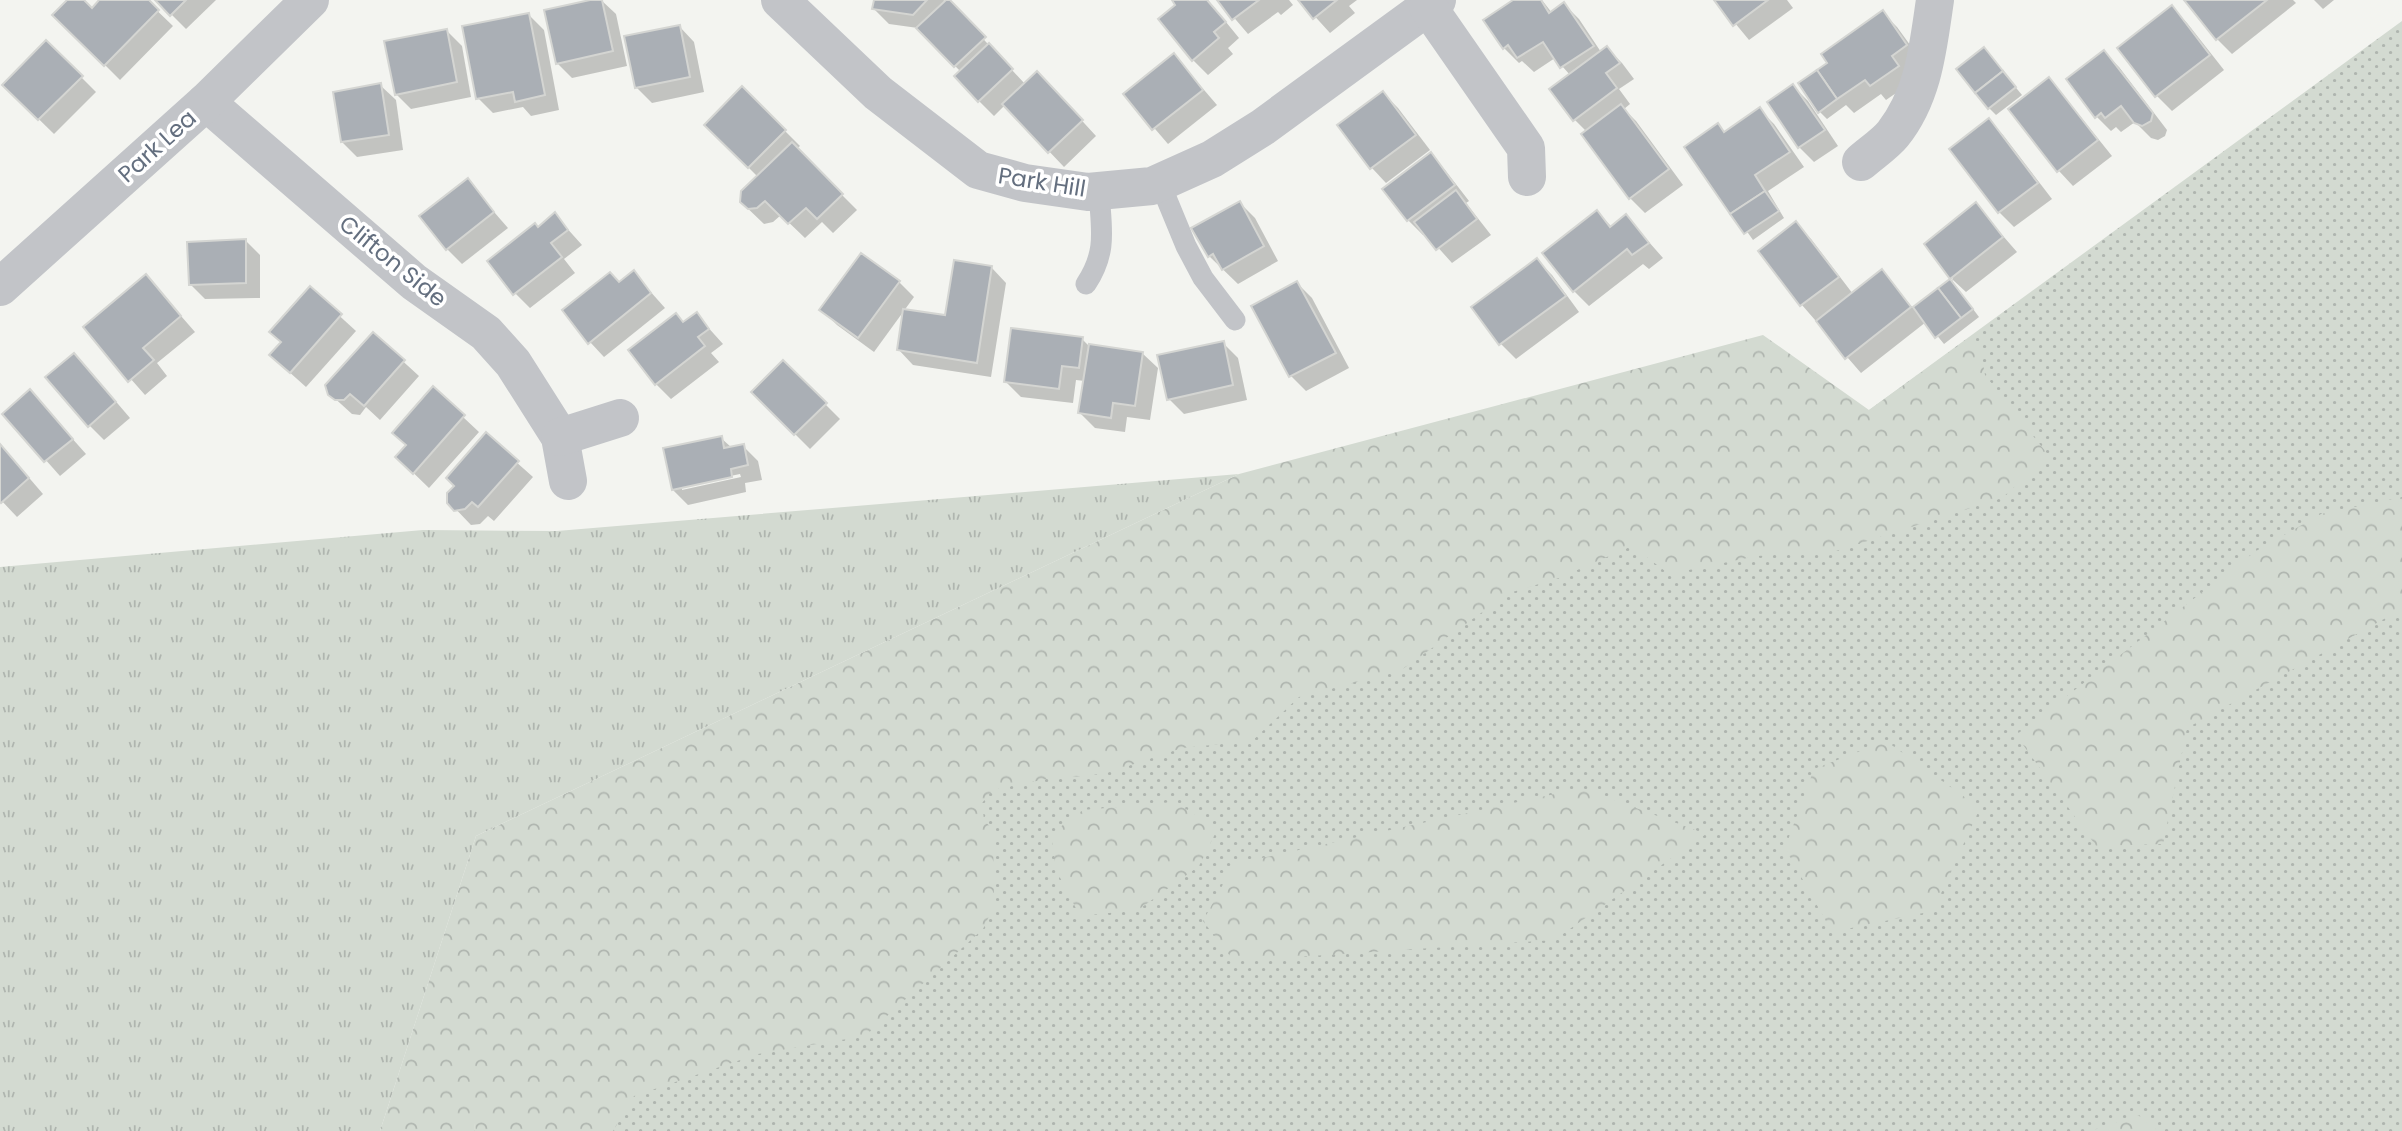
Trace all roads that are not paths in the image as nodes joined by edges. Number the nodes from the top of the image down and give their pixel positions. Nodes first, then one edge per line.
1 (310, 0) edge
2 (780, 0) edge
3 (1935, 0) edge
4 (1433, 4) edge
5 (206, 102) junction
6 (1861, 162) dead end
7 (1527, 177) dead end
8 (1160, 183) junction
9 (1098, 191) junction
10 (1086, 284) dead end
11 (0, 287) edge
12 (1235, 320) dead end
13 (620, 418) dead end
14 (560, 437) junction
15 (568, 481) dead end

1 - 5 street, Park Lea
2 - 9 street, Park Hill
3 - 6 street
4 - 7 street
4 - 8 street, Park Hill
5 - 11 street, Park Lea
5 - 14 street, Clifton Side
8 - 9 street, Park Hill
8 - 12 lane
9 - 10 lane
13 - 14 street
14 - 15 street, Clifton Side

